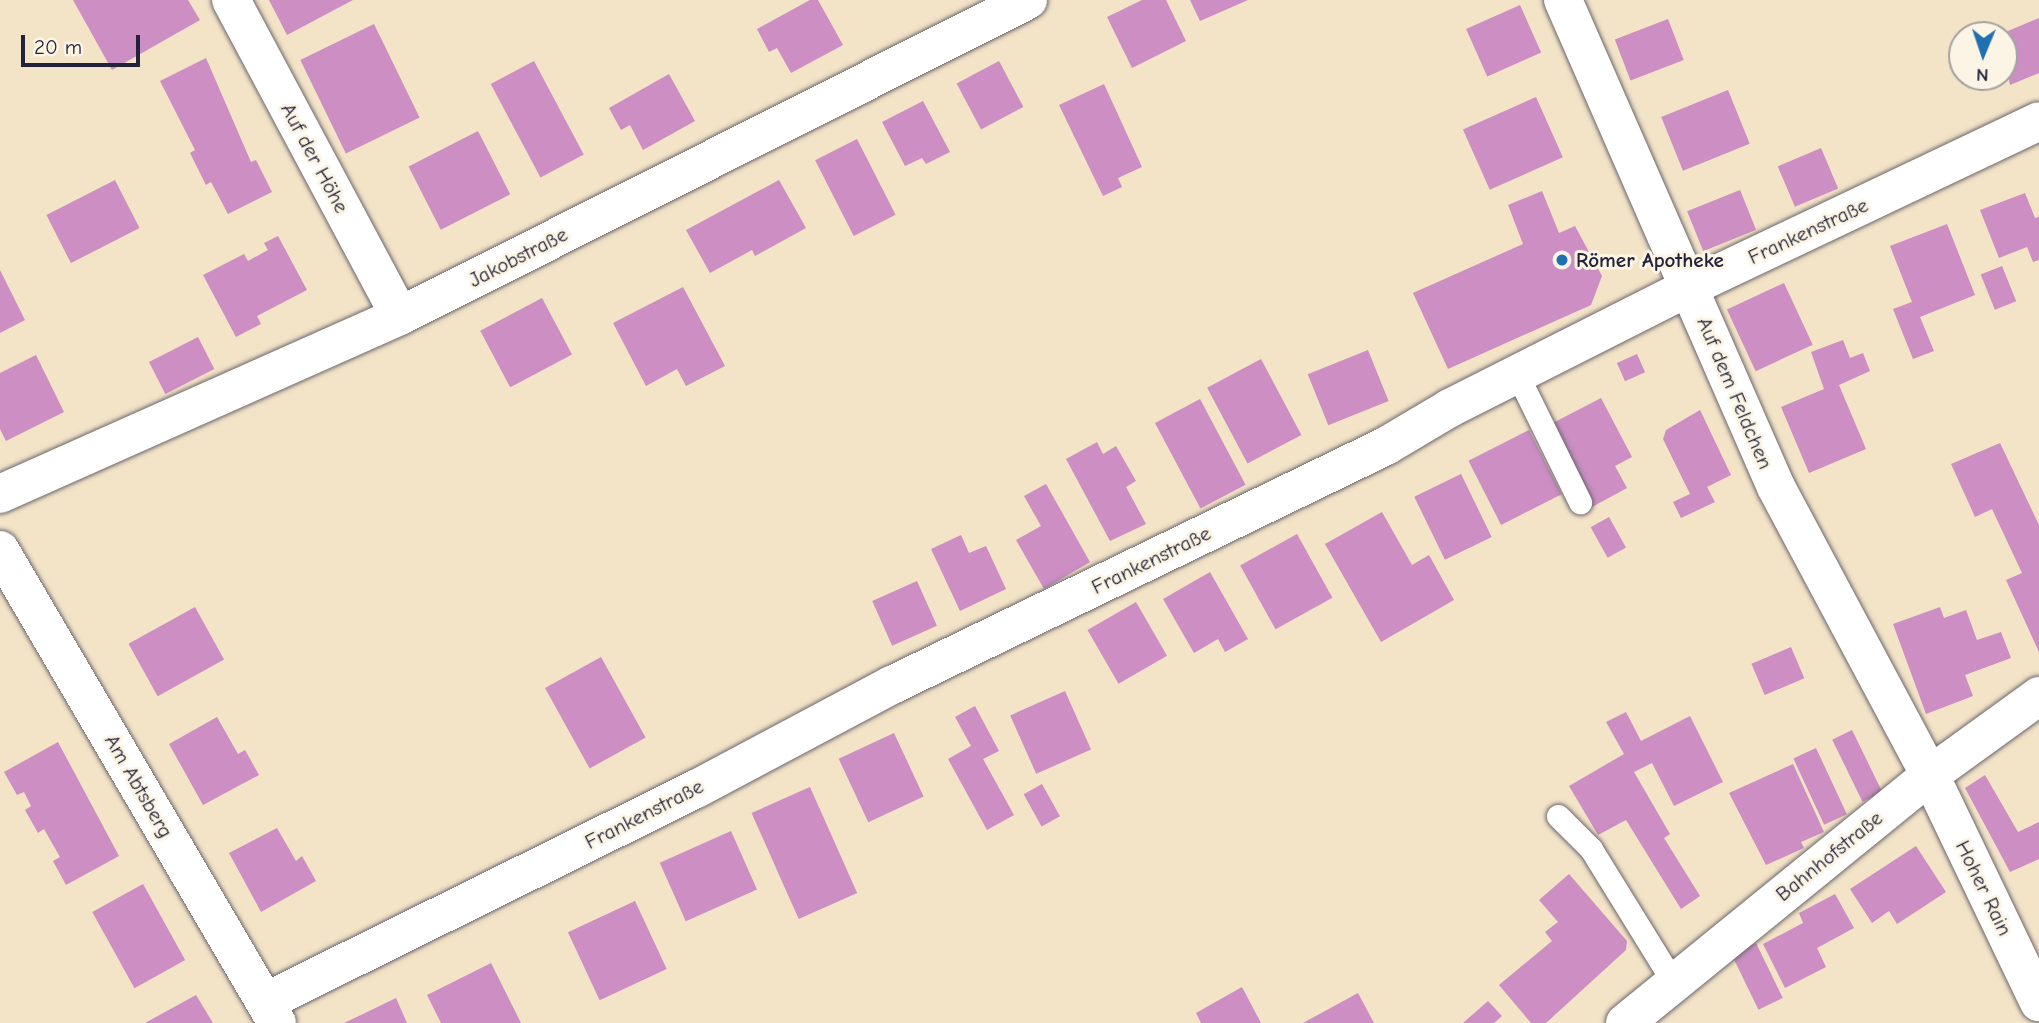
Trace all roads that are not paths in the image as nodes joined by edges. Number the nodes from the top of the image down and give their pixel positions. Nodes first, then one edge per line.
1 (231, 0) edge
2 (1028, 0) edge
3 (1563, 0) edge
4 (2039, 121) edge
5 (1690, 287) junction
6 (400, 316) junction
7 (1517, 374) junction
8 (0, 494) edge
9 (1580, 502) dead end
10 (2, 559) edge
11 (2035, 709) edge
12 (1930, 775) junction
13 (1558, 816) dead end
14 (1673, 982) junction
15 (2039, 1002) edge
16 (271, 1013) edge
17 (1625, 1023) edge

1 - 6 street, Auf der Höhe
2 - 6 street, Jakobstraße
3 - 5 street, Auf dem Feldchen
4 - 5 street, Frankenstraße
5 - 7 street, Frankenstraße
5 - 12 street, Auf dem Feldchen
6 - 8 street, Jakobstraße
7 - 9 lane
7 - 16 street, Frankenstraße
10 - 16 street, Am Abtsberg
11 - 12 street, Bahnhofstraße
12 - 14 street, Bahnhofstraße
12 - 15 street, Hoher Rain
13 - 14 lane
14 - 17 street, Bahnhofstraße

